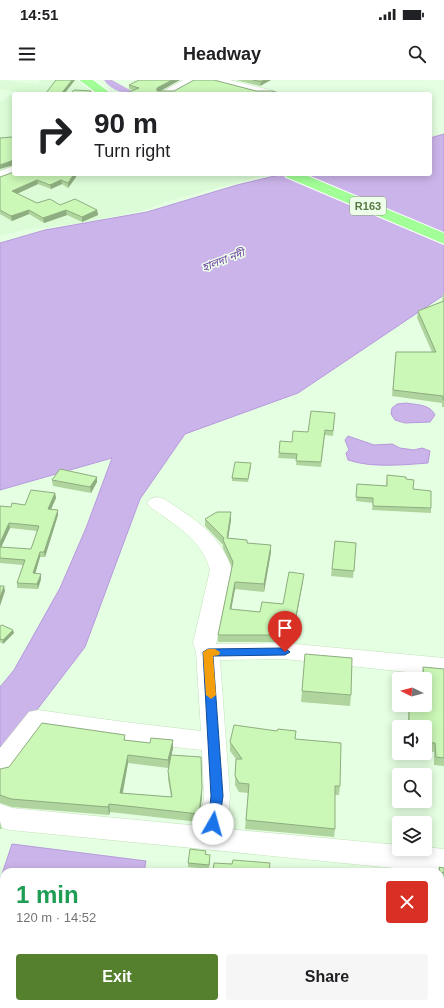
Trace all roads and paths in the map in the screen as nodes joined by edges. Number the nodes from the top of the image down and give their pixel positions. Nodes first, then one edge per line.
1 (85, 80) edge
2 (192, 80) edge
3 (216, 80) edge
4 (103, 92) edge
5 (168, 92) edge
6 (262, 92) edge
7 (12, 171) edge
8 (0, 176) edge
9 (296, 176) edge
10 (332, 176) edge
11 (349, 183) dead end
12 (444, 239) edge
13 (157, 503) dead end
14 (208, 652) junction
15 (444, 667) edge
16 (215, 742) junction
17 (0, 767) edge
18 (0, 815) edge
19 (212, 839) junction
20 (444, 861) edge

1 - 4 main road
2 - 5 street
3 - 6 street
7 - 8 street
9 - 12 main road, R163
10 - 11 main road, R163
13 - 14 street
14 - 15 street
14 - 16 street
16 - 17 street
16 - 19 street
18 - 19 street
19 - 20 street

